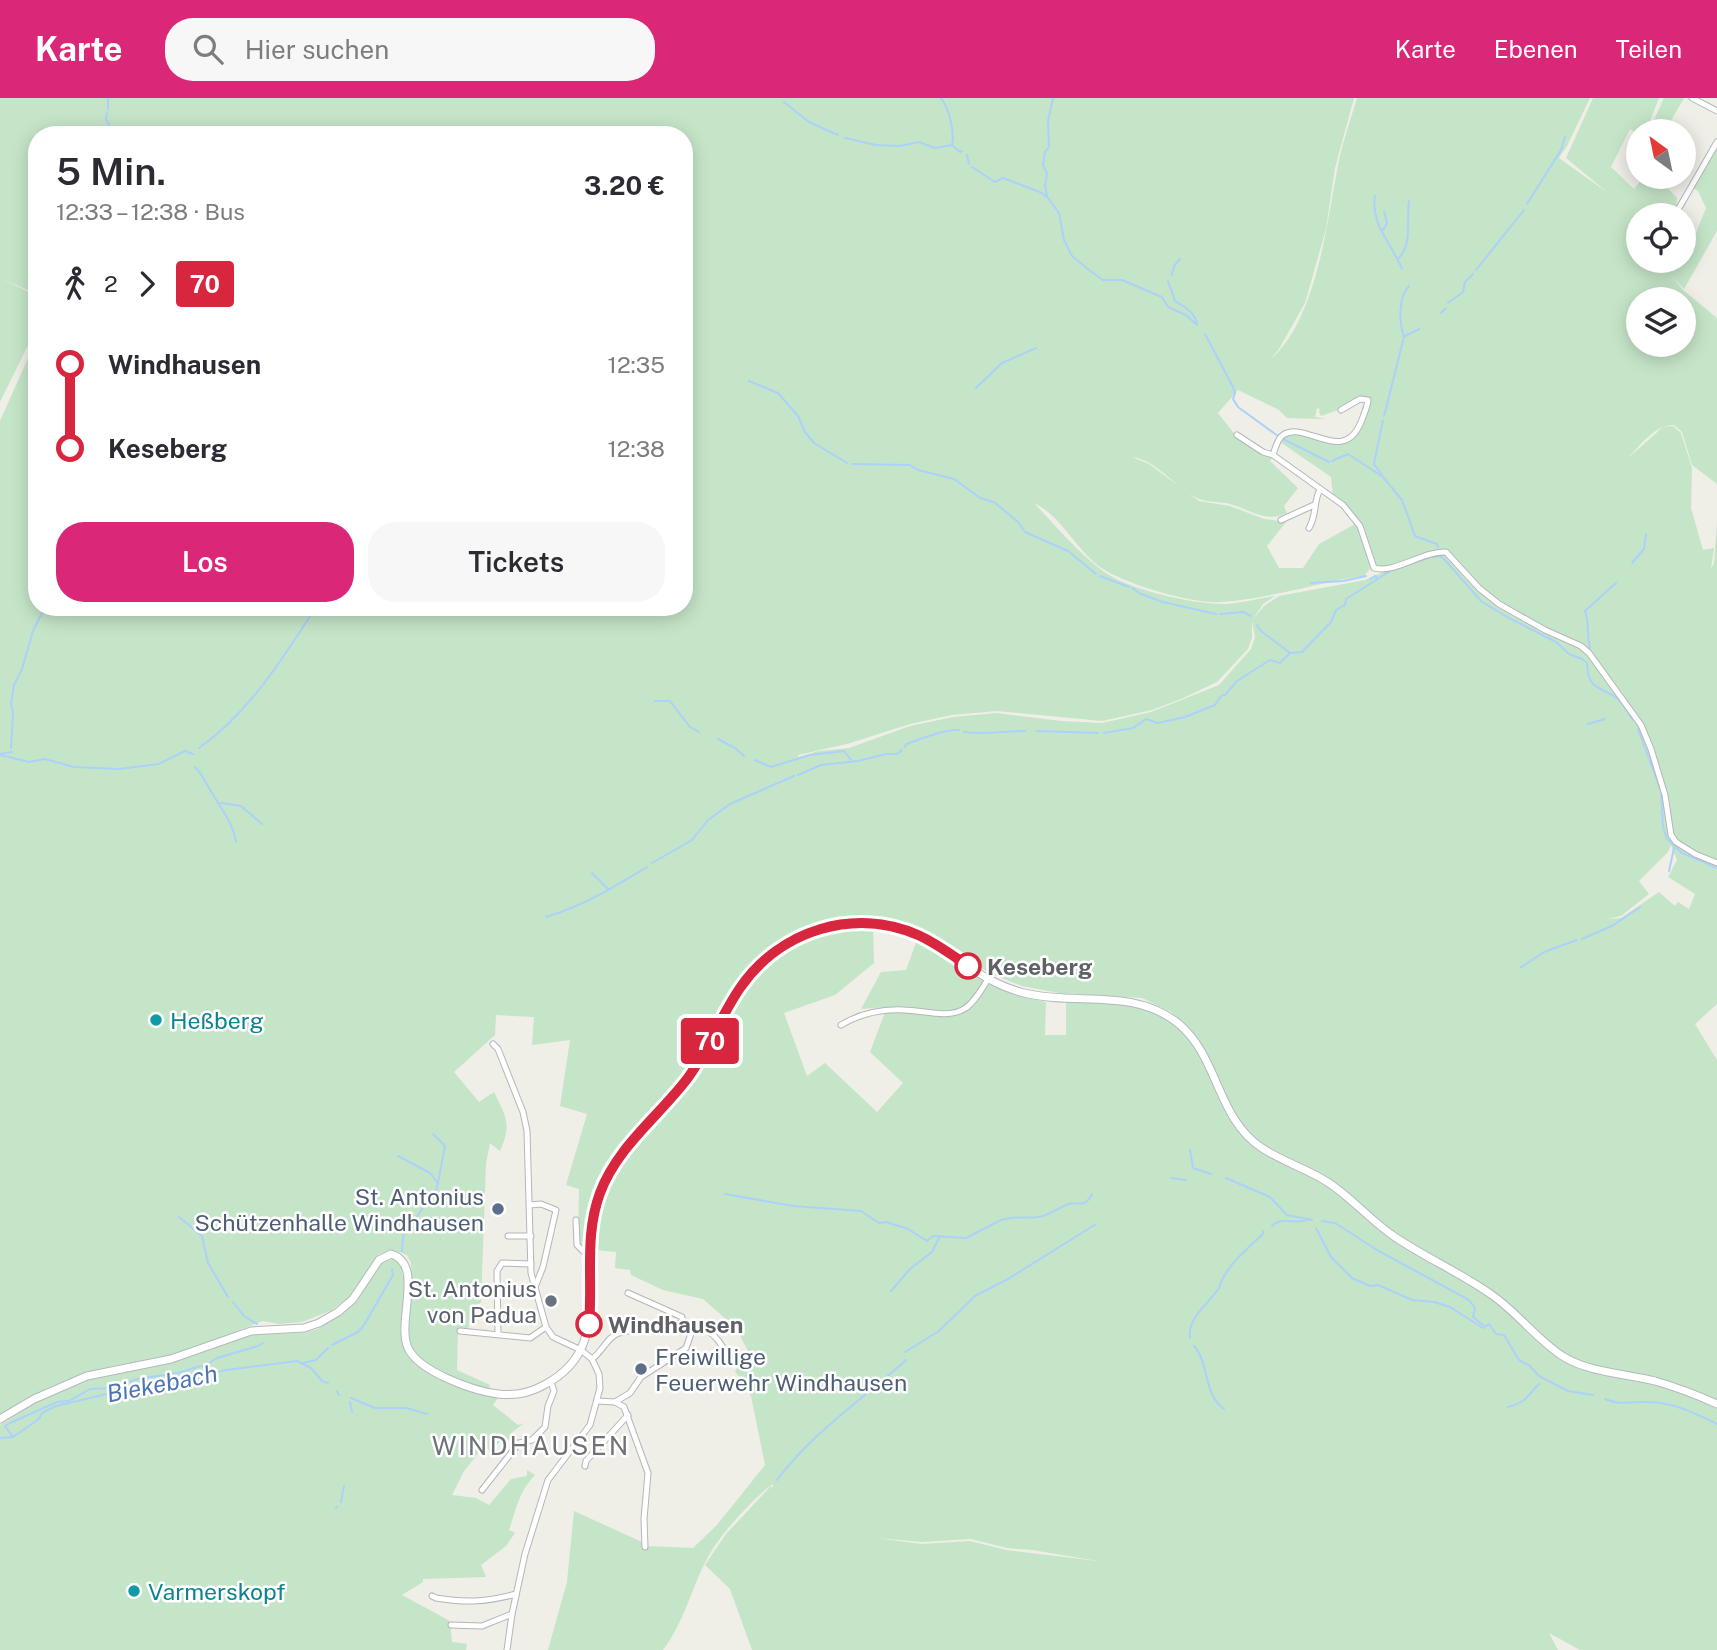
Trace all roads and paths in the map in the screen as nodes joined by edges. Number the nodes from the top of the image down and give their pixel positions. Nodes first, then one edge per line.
1 (1692, 98) edge
2 (1717, 111) edge
3 (1717, 142) edge
4 (1682, 203) edge
5 (1341, 410) dead end
6 (1237, 435) dead end
7 (1273, 455) junction
8 (1320, 489) junction
9 (1314, 505) junction
10 (1281, 520) dead end
11 (1309, 528) dead end
12 (1717, 863) edge
13 (988, 979) junction
14 (841, 1025) dead end
15 (493, 1044) dead end
16 (530, 1205) junction
17 (576, 1220) dead end
18 (508, 1236) dead end
19 (531, 1237) junction
20 (588, 1256) junction
21 (531, 1264) junction
22 (536, 1287) junction
23 (628, 1293) dead end
24 (682, 1324) junction
25 (694, 1325) junction
26 (546, 1327) junction
27 (460, 1331) dead end
28 (498, 1334) junction
29 (581, 1350) junction
30 (729, 1358) dead end
31 (592, 1359) junction
32 (551, 1382) junction
33 (597, 1401) junction
34 (615, 1402) junction
35 (1717, 1404) edge
36 (628, 1415) junction
37 (0, 1419) edge
38 (585, 1466) dead end
39 (482, 1490) dead end
40 (645, 1546) dead end
41 (516, 1594) junction
42 (432, 1596) dead end
43 (512, 1615) junction
44 (452, 1625) dead end
45 (507, 1650) edge

1 - 2 street
3 - 4 street
5 - 7 street
6 - 7 street
7 - 8 street
8 - 9 street
8 - 12 street
9 - 10 street
9 - 11 street
13 - 14 street
13 - 20 main road
13 - 35 main road
15 - 16 street
16 - 19 street
16 - 22 street
17 - 20 street
18 - 19 street
19 - 21 street
20 - 29 main road
21 - 22 street
21 - 28 street
22 - 26 street
23 - 24 street
24 - 25 street
24 - 31 street
25 - 30 street
25 - 34 street
26 - 28 street
26 - 29 street
27 - 28 street
29 - 31 street
29 - 32 main road
31 - 33 street
32 - 37 main road
32 - 39 street
33 - 34 street
33 - 41 street
34 - 36 street
36 - 38 street
36 - 40 street
41 - 42 street
41 - 43 street
43 - 44 street
43 - 45 street

